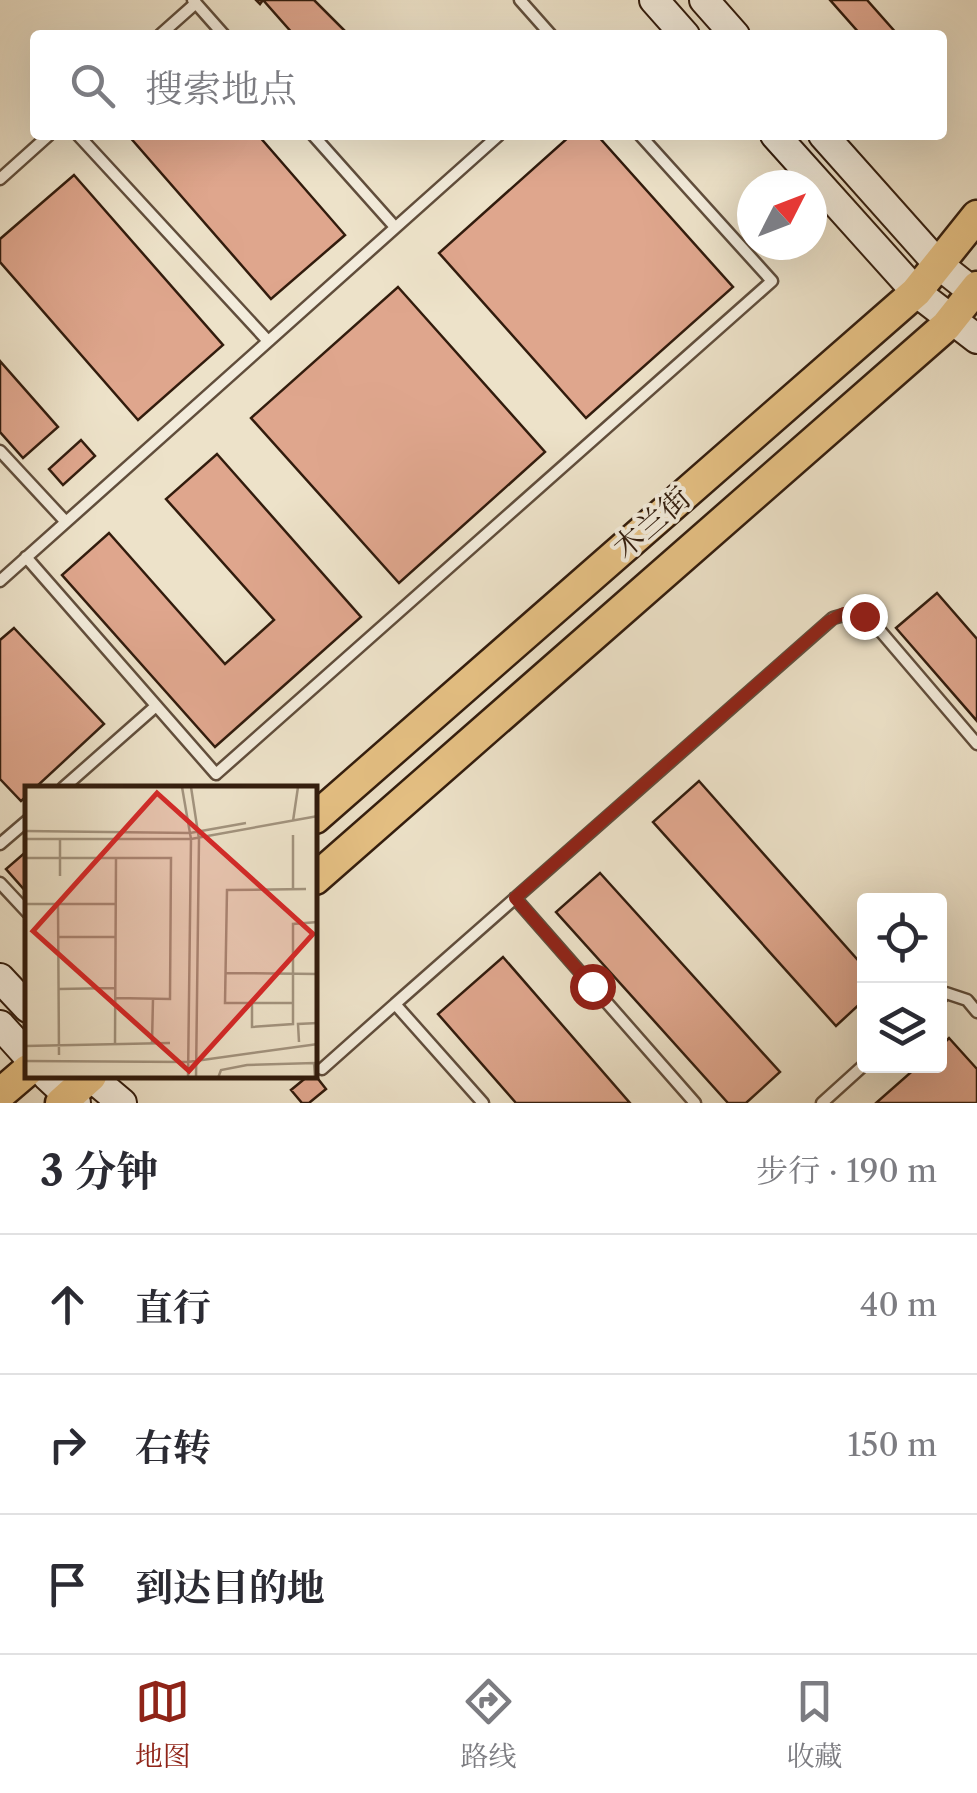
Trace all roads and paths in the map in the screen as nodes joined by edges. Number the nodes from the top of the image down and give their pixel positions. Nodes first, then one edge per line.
1 (520, 0) edge
2 (654, 0) edge
3 (704, 0) edge
4 (194, 1) edge
5 (165, 30) edge
6 (220, 30) edge
7 (547, 30) edge
8 (681, 30) edge
9 (731, 30) edge
10 (44, 140) edge
11 (83, 140) edge
12 (318, 140) edge
13 (493, 140) edge
14 (645, 140) edge
15 (779, 140) edge
16 (828, 140) edge
17 (0, 180) edge
18 (977, 216) edge
19 (396, 227) junction
20 (938, 264) junction
21 (976, 291) edge
22 (916, 292) junction
23 (951, 320) junction
24 (977, 340) edge
25 (268, 341) junction
26 (0, 450) edge
27 (66, 522) junction
28 (26, 557) junction
29 (0, 581) edge
30 (156, 706) junction
31 (977, 744) edge
32 (65, 786) edge
33 (318, 815) edge
34 (25, 823) edge
35 (0, 844) edge
36 (318, 876) edge
37 (0, 883) edge
38 (515, 898) junction
39 (25, 910) edge
40 (0, 978) edge
41 (947, 994) edge
42 (395, 1004) junction
43 (25, 1005) edge
44 (977, 1012) edge
45 (0, 1025) edge
46 (25, 1053) edge
47 (322, 1068) dead end
48 (857, 1071) edge
49 (25, 1073) edge
50 (75, 1086) edge
51 (0, 1094) edge
52 (122, 1103) edge
53 (483, 1103) edge
54 (695, 1103) edge
55 (822, 1103) edge

1 - 7 lane
2 - 8 main road
3 - 9 main road
4 - 5 lane
4 - 6 lane
10 - 17 lane
11 - 25 lane
12 - 19 lane
13 - 19 lane
14 - 30 lane
15 - 22 main road
16 - 20 main road
18 - 20 main road, 木兰街
19 - 25 lane
20 - 21 main road
20 - 22 main road, 木兰街
21 - 23 main road, 木兰街
22 - 23 main road
22 - 33 main road, 木兰街
23 - 24 main road
23 - 36 main road, 木兰街
25 - 27 lane
26 - 27 lane
27 - 28 lane
28 - 29 lane
28 - 30 lane
30 - 32 lane
31 - 38 lane
34 - 35 lane
37 - 39 lane
38 - 42 lane
38 - 54 lane
40 - 43 main road
41 - 44 lane
42 - 47 lane
42 - 53 lane
45 - 46 main road
48 - 55 lane
49 - 51 main road
50 - 52 main road

